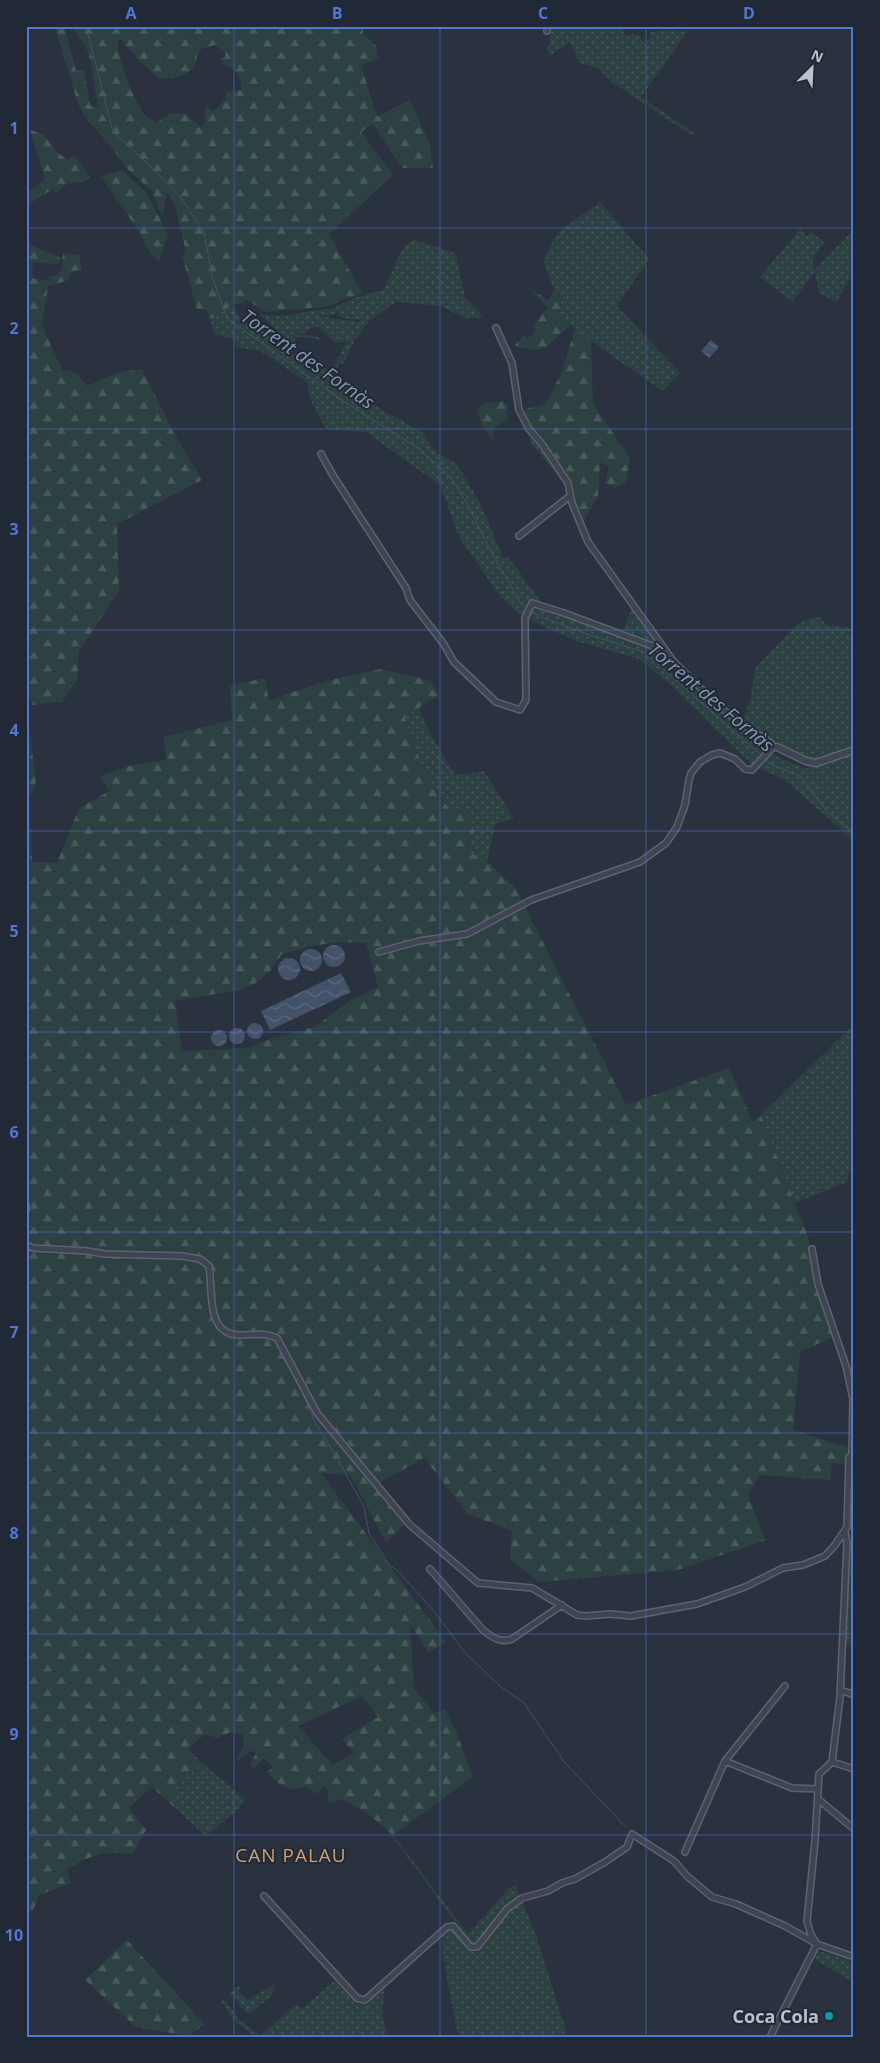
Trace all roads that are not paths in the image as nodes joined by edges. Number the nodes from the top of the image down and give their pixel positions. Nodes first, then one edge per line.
1 (496, 328) dead end
2 (322, 454) dead end
3 (570, 496) junction
4 (519, 536) dead end
5 (666, 651) junction
6 (770, 749) junction
7 (854, 750) edge
8 (379, 952) dead end
9 (26, 1205) edge
10 (26, 1210) edge
11 (26, 1245) edge
12 (812, 1250) dead end
13 (853, 1452) edge
14 (845, 1532) junction
15 (430, 1569) dead end
16 (562, 1605) junction
17 (785, 1686) dead end
18 (841, 1690) junction
19 (854, 1695) edge
20 (725, 1761) junction
21 (832, 1762) junction
22 (854, 1769) edge
23 (818, 1789) junction
24 (818, 1799) junction
25 (854, 1829) edge
26 (685, 1852) dead end
27 (264, 1896) dead end
28 (817, 1944) junction
29 (854, 1957) edge
30 (770, 2037) edge

1 - 3 street
2 - 5 street
3 - 4 street
3 - 5 street
5 - 6 street
6 - 7 street
6 - 8 street
9 - 10 street
11 - 16 street
12 - 13 street
13 - 14 street
14 - 16 street
14 - 18 street
15 - 16 street
17 - 20 street
18 - 19 street
18 - 21 street
20 - 23 street
20 - 26 street
21 - 22 street
21 - 23 street
23 - 24 street
24 - 25 street
24 - 28 street
27 - 28 street
28 - 29 street
28 - 30 street

